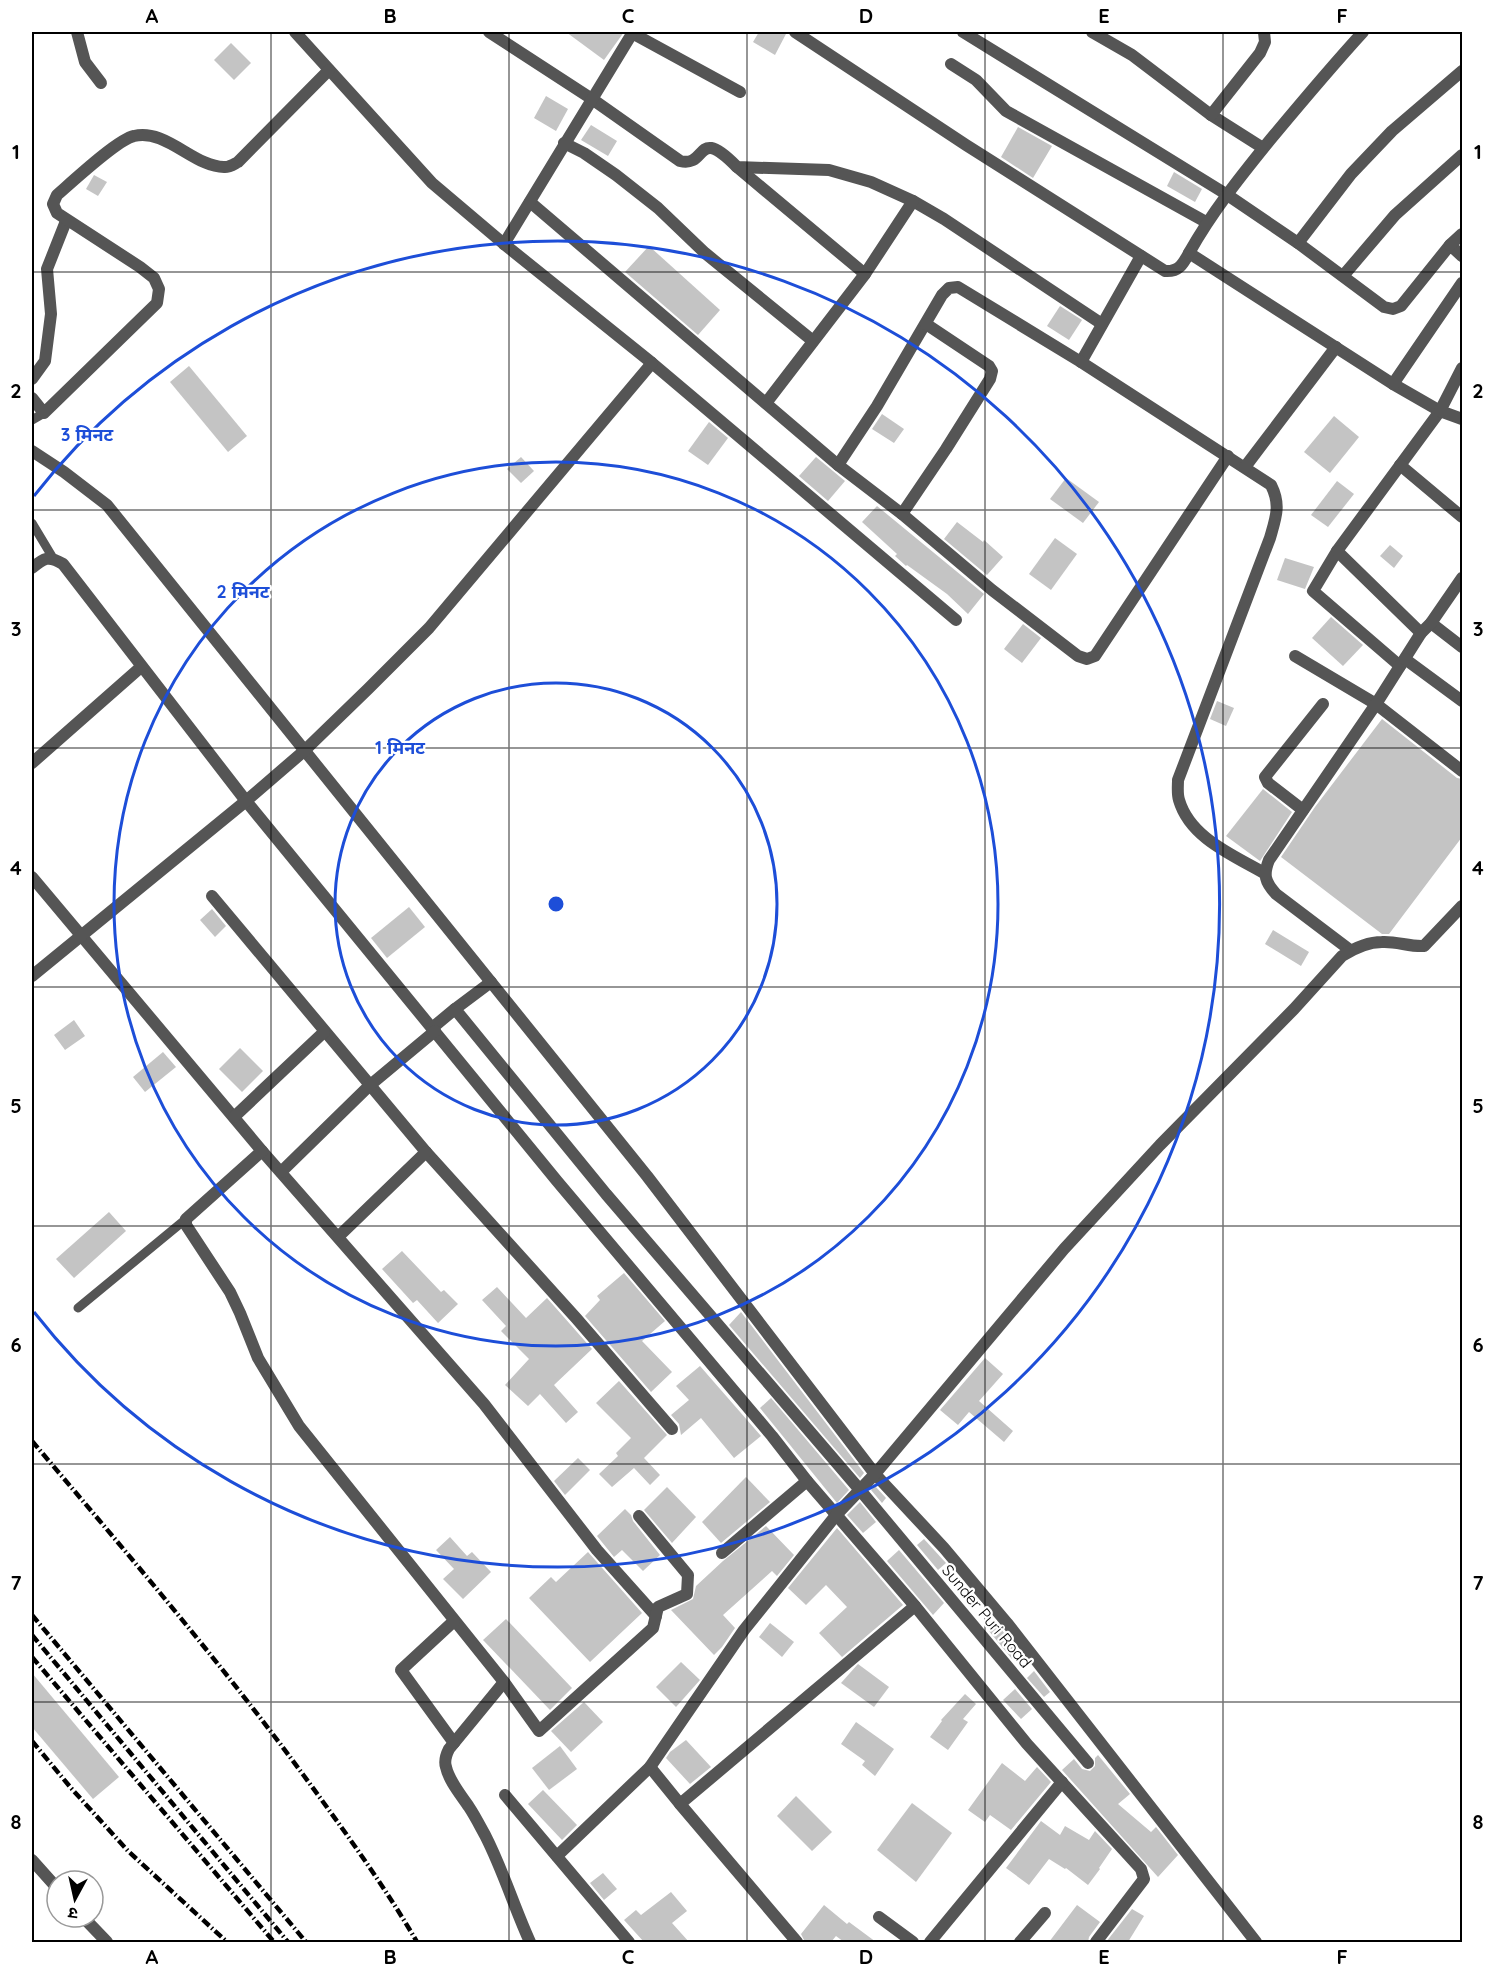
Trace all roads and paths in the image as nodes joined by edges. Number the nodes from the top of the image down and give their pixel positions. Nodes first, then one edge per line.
1 (77, 32) edge
2 (294, 32) edge
3 (489, 32) edge
4 (632, 32) edge
5 (795, 32) edge
6 (963, 32) edge
7 (1092, 32) edge
8 (1264, 32) edge
9 (1363, 32) edge
10 (951, 64) dead end
11 (329, 70) junction
12 (1462, 71) edge
13 (101, 83) dead end
14 (740, 92) dead end
15 (592, 99) junction
16 (1211, 115) junction
17 (564, 143) junction
18 (1263, 148) junction
19 (1462, 155) edge
20 (736, 167) junction
21 (1226, 194) junction
22 (913, 201) junction
23 (530, 202) junction
24 (66, 220) junction
25 (1206, 222) junction
26 (1462, 234) edge
27 (1298, 243) junction
28 (504, 244) junction
29 (1450, 245) junction
30 (1189, 253) junction
31 (1141, 256) junction
32 (1462, 256) edge
33 (865, 274) junction
34 (1343, 276) junction
35 (1462, 283) edge
36 (926, 324) junction
37 (1102, 324) junction
38 (813, 341) junction
39 (1336, 346) junction
40 (1081, 362) junction
41 (652, 363) junction
42 (1462, 368) edge
43 (32, 379) edge
44 (1393, 384) junction
45 (32, 398) edge
46 (766, 403) junction
47 (1440, 411) junction
48 (44, 413) junction
49 (1462, 418) edge
50 (32, 420) edge
51 (32, 451) edge
52 (1228, 456) junction
53 (838, 465) junction
54 (1400, 465) junction
55 (1245, 467) junction
56 (902, 514) junction
57 (1462, 517) edge
58 (32, 523) edge
59 (1337, 551) junction
60 (54, 558) junction
61 (32, 568) edge
62 (1462, 578) edge
63 (956, 620) dead end
64 (1431, 623) junction
65 (1421, 633) junction
66 (1462, 646) edge
67 (1295, 656) dead end
68 (1402, 663) junction
69 (141, 667) junction
70 (1462, 701) edge
71 (1323, 704) dead end
72 (1376, 704) junction
73 (304, 751) junction
74 (32, 763) edge
75 (1462, 771) edge
76 (246, 801) junction
77 (1303, 810) junction
78 (1264, 873) junction
79 (32, 876) edge
80 (212, 896) dead end
81 (1462, 906) edge
82 (81, 936) junction
83 (1350, 950) junction
84 (32, 976) edge
85 (491, 982) junction
86 (455, 1010) junction
87 (433, 1029) junction
88 (324, 1032) junction
89 (369, 1086) junction
90 (234, 1117) junction
91 (262, 1150) junction
92 (426, 1152) junction
93 (281, 1172) junction
94 (186, 1219) junction
95 (339, 1236) junction
96 (78, 1308) dead end
97 (672, 1429) dead end
98 (875, 1474) junction
99 (807, 1481) junction
100 (860, 1490) junction
101 (837, 1514) junction
102 (639, 1516) dead end
103 (722, 1553) dead end
104 (915, 1606) junction
105 (656, 1616) junction
106 (454, 1621) junction
107 (504, 1682) junction
108 (454, 1743) junction
109 (1088, 1762) dead end
110 (650, 1767) junction
111 (1062, 1782) junction
112 (504, 1795) dead end
113 (680, 1804) junction
114 (557, 1856) junction
115 (32, 1860) edge
116 (45, 1875) edge
117 (1045, 1912) dead end
118 (879, 1917) dead end
119 (95, 1929) edge
120 (107, 1942) edge
121 (530, 1942) edge
122 (629, 1942) edge
123 (797, 1942) edge
124 (913, 1942) edge
125 (930, 1942) edge
126 (1020, 1942) edge
127 (1096, 1942) edge
128 (1256, 1942) edge

1 - 13 street
2 - 11 street
3 - 15 street
4 - 14 street
4 - 15 street
5 - 31 street
6 - 21 street
7 - 16 street
8 - 16 street
9 - 18 street
10 - 25 street
11 - 24 street
11 - 28 street
12 - 27 street
15 - 17 street
15 - 20 street
16 - 18 street
17 - 23 street
17 - 38 street
18 - 21 street
19 - 34 street
20 - 22 street
20 - 33 street
21 - 25 street
21 - 27 street
22 - 33 street
22 - 37 street
23 - 28 street
23 - 46 street
24 - 43 street
24 - 48 street
25 - 30 street
26 - 29 street
27 - 34 street
28 - 41 street
29 - 32 street
29 - 34 street
30 - 31 street
30 - 39 street
31 - 37 street
33 - 38 street
35 - 44 street
36 - 40 street
36 - 53 street
36 - 56 street
37 - 40 street
38 - 46 street
39 - 44 street
39 - 55 street
40 - 52 street
41 - 63 street
41 - 73 street
42 - 47 street
44 - 47 street
45 - 48 street
46 - 53 street
47 - 49 street
47 - 54 street
48 - 50 lane
51 - 73 street
52 - 55 street
52 - 56 street
53 - 56 street
54 - 57 street
54 - 59 street
55 - 78 street
58 - 60 lane
59 - 65 street
59 - 68 street
60 - 61 street
60 - 69 street
62 - 64 street
64 - 65 street
64 - 66 street
65 - 68 street
67 - 72 street
68 - 70 street
68 - 72 street
69 - 74 street
69 - 76 street
71 - 77 street
72 - 75 street
72 - 77 street
73 - 76 street
73 - 85 street
76 - 82 street
76 - 87 street
77 - 78 street
78 - 83 street
79 - 82 street
80 - 88 street
81 - 83 street
82 - 84 street
82 - 90 street
83 - 98 street
85 - 86 street
85 - 98 street
86 - 87 street
86 - 100 street, Sunder Puri Road
87 - 89 street
87 - 99 street
88 - 89 street
88 - 90 street
89 - 92 street
89 - 93 street
90 - 91 street
91 - 93 street
91 - 94 street
92 - 95 street
92 - 97 street
93 - 95 street
94 - 96 lane
94 - 106 street
95 - 105 street
98 - 100 street
98 - 128 street
99 - 101 street
99 - 103 street
100 - 101 street
100 - 109 street, Sunder Puri Road
101 - 104 street
101 - 110 street
102 - 105 street
104 - 111 street
104 - 113 street
105 - 107 street
106 - 107 street
106 - 108 street
107 - 108 street
108 - 121 street
110 - 113 street
110 - 114 street
111 - 125 street
111 - 127 street
112 - 114 street
113 - 123 street
114 - 122 street
115 - 116 street
117 - 126 street
118 - 124 street
119 - 120 street

